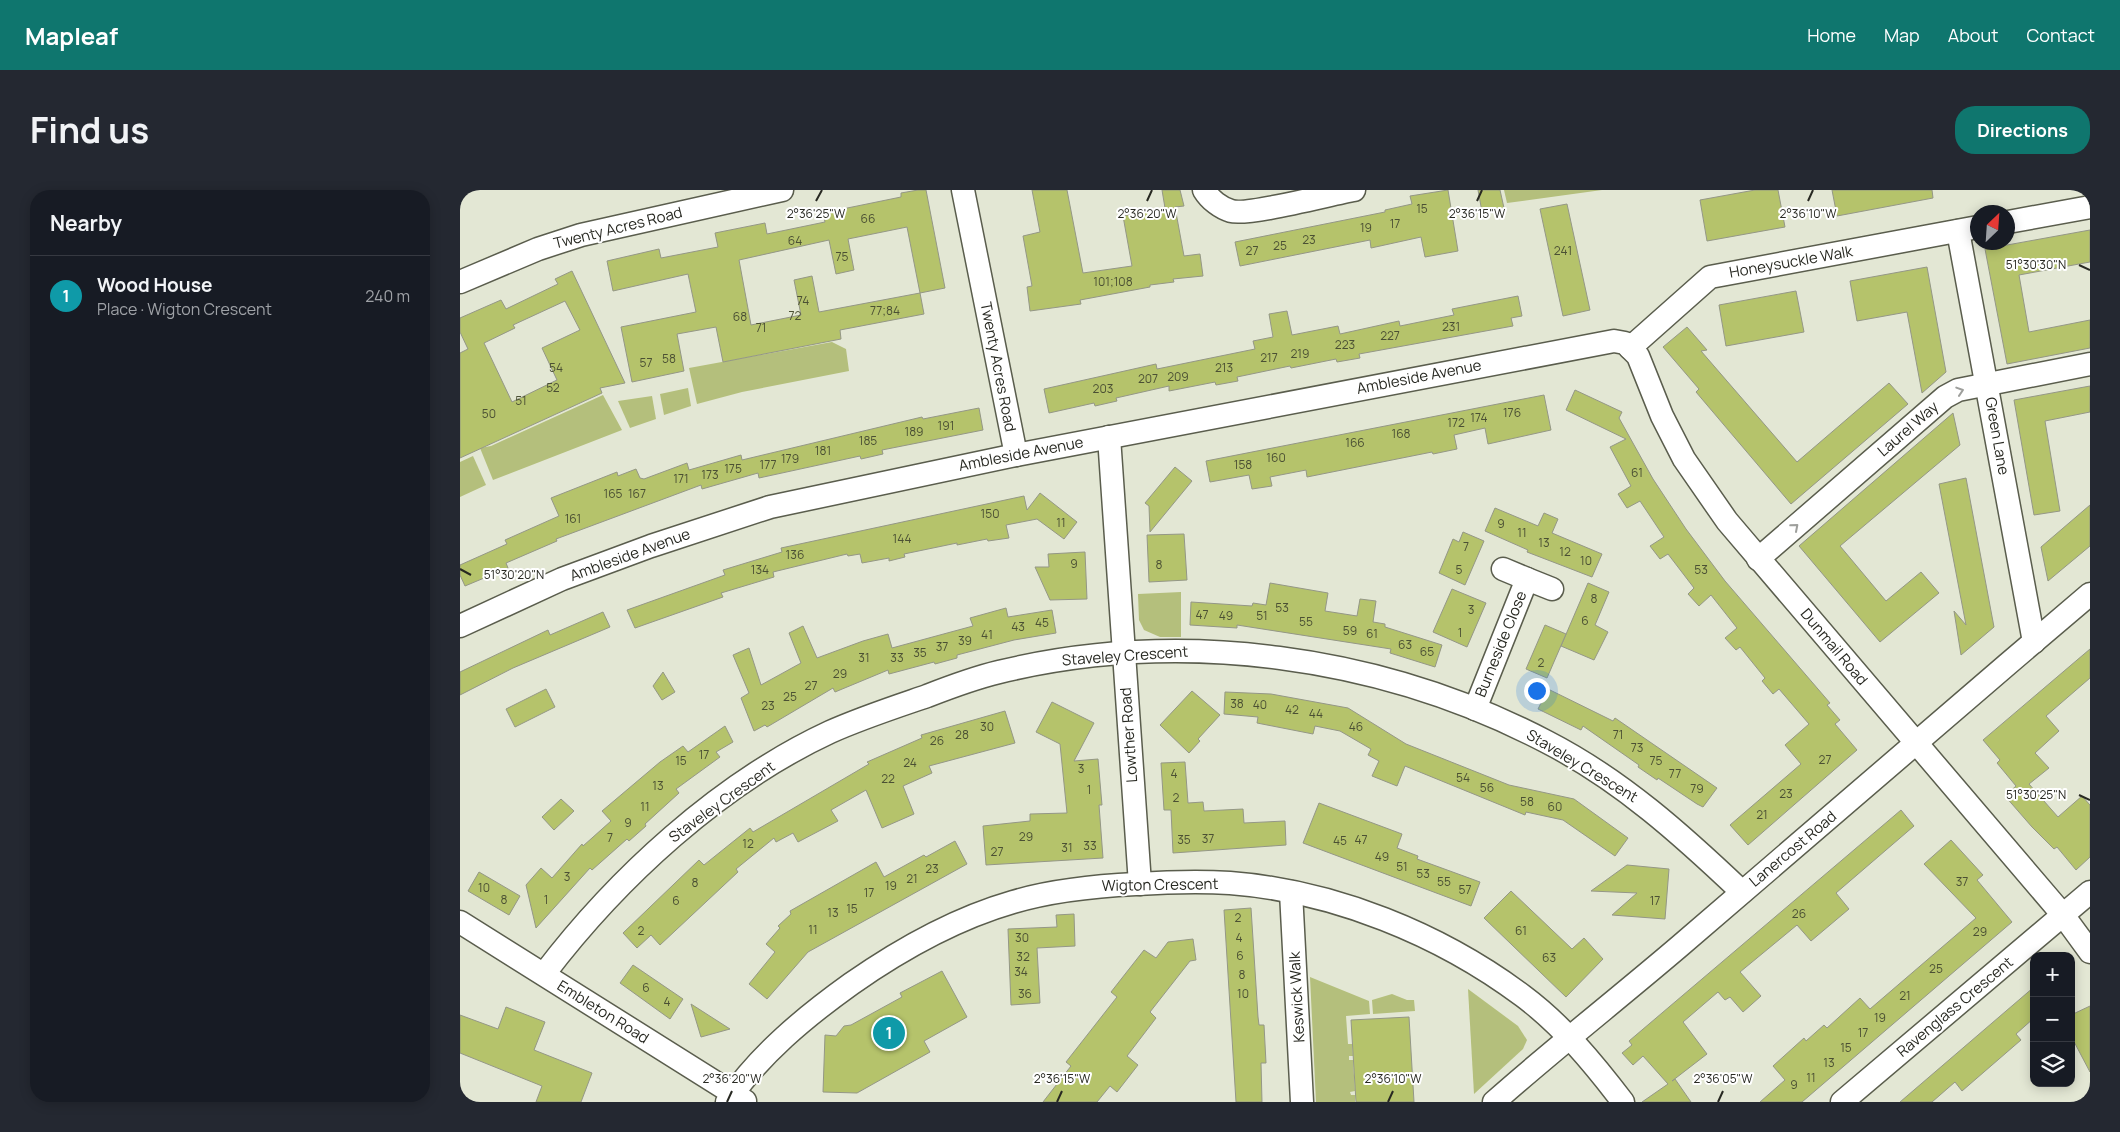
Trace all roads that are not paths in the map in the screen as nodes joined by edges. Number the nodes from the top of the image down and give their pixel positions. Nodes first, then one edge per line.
1 (782, 190) edge
2 (962, 190) edge
3 (1204, 190) edge
4 (1354, 190) edge
5 (2090, 207) edge
6 (2015, 221) edge
7 (1968, 229) edge
8 (460, 282) edge
9 (1630, 348) junction
10 (2090, 364) edge
11 (1987, 384) junction
12 (1109, 437) junction
13 (1016, 455) junction
14 (1758, 558) junction
15 (1502, 569) dead end
16 (1527, 579) junction
17 (1552, 589) dead end
18 (2090, 594) edge
19 (460, 626) edge
20 (2034, 642) junction
21 (1123, 653) junction
22 (1475, 709) junction
23 (1915, 742) junction
24 (1140, 884) junction
25 (1291, 892) junction
26 (1742, 892) junction
27 (2090, 892) edge
28 (2063, 915) junction
29 (460, 922) edge
30 (2090, 952) edge
31 (544, 974) junction
32 (1568, 1037) junction
33 (736, 1099) edge
34 (1302, 1102) edge
35 (1494, 1102) edge
36 (1623, 1102) edge
37 (1842, 1102) edge

1 - 8 street, Twenty Acres Road
2 - 13 street, Twenty Acres Road
3 - 4 street
5 - 6 street
7 - 9 street, Honeysuckle Walk
7 - 11 street, Green Lane
9 - 12 street, Ambleside Avenue
9 - 14 street, Dunmail Road
10 - 11 street, Laurel Way
14 -> 11 street, Laurel Way
11 - 20 street, Green Lane
12 - 13 street, Ambleside Avenue
12 - 21 street, Lowther Road
13 - 19 street, Ambleside Avenue
14 - 23 street, Dunmail Road
15 - 16 street, Burneside Close
16 - 17 street, Burneside Close
16 - 22 street, Burneside Close
18 - 20 street, Lanercost Road
20 - 23 street, Lanercost Road
21 - 22 street, Staveley Crescent
21 - 24 street, Lowther Road
21 - 31 street, Staveley Crescent
22 - 26 street, Staveley Crescent
23 - 26 street, Lanercost Road
23 - 28 street, Dunmail Road
24 - 25 street, Wigton Crescent
24 - 33 street, Wigton Crescent
25 - 32 street, Wigton Crescent
25 - 34 street, Keswick Walk
26 - 32 street, Lanercost Road
27 - 28 street, Ravenglass Crescent
28 - 30 street, Dunmail Road
28 - 37 street, Ravenglass Crescent
29 - 31 street, Embleton Road
31 - 33 street, Embleton Road
32 - 35 street, Lanercost Road
32 - 36 street, Wigton Crescent

